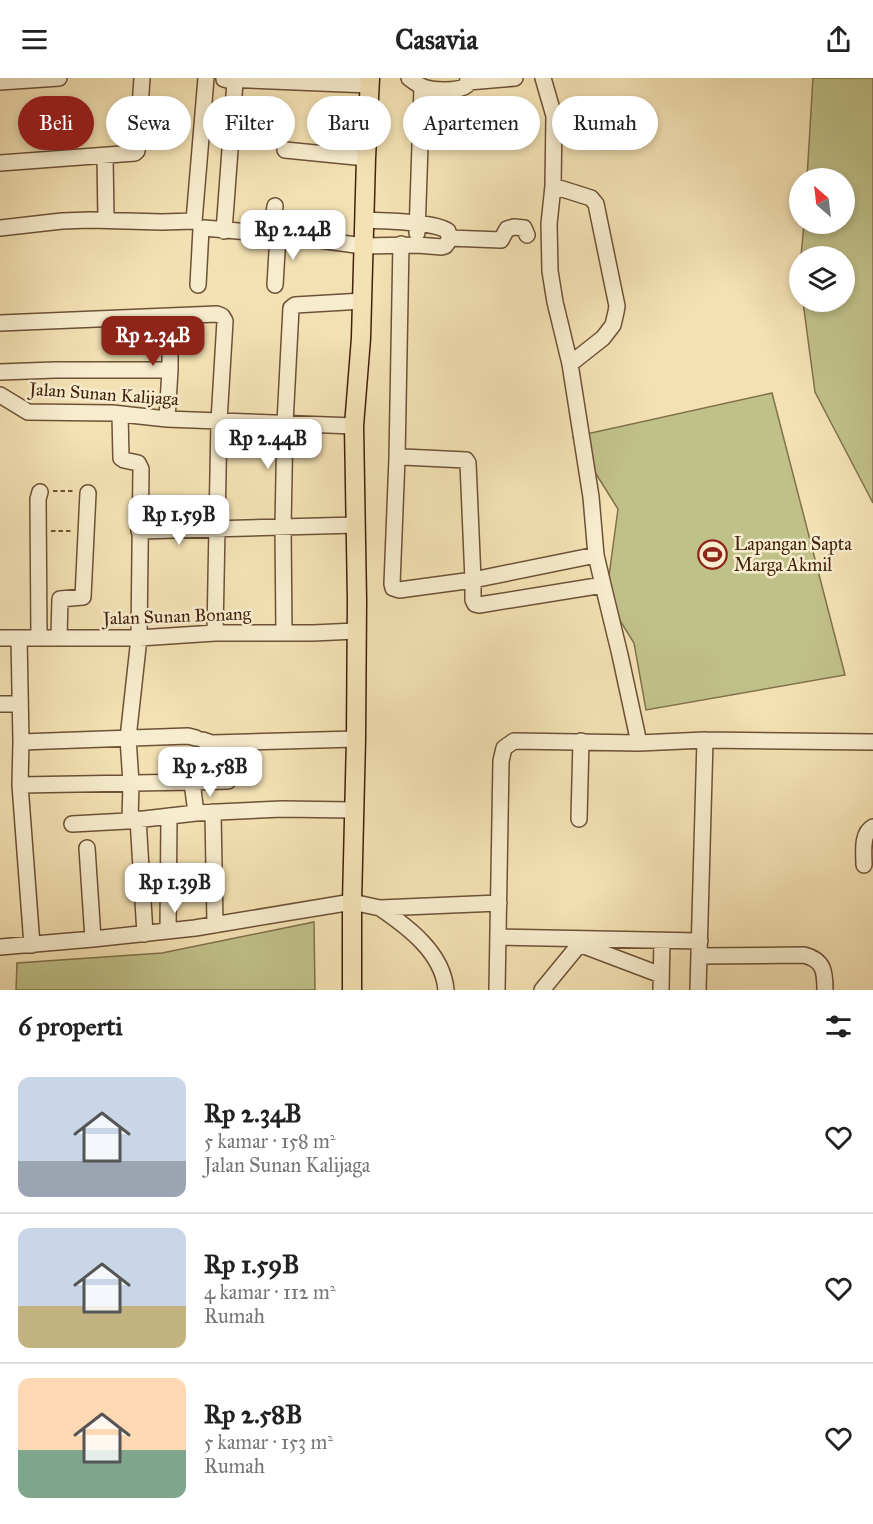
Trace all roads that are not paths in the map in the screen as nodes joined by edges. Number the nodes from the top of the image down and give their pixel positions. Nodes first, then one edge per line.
1 (59, 78) edge
2 (142, 78) edge
3 (206, 78) edge
4 (222, 78) edge
5 (515, 78) edge
6 (543, 78) edge
7 (468, 80) edge
8 (370, 81) edge
9 (0, 82) edge
10 (415, 82) edge
11 (446, 84) edge
12 (285, 150) dead end
13 (105, 156) junction
14 (366, 158) junction
15 (0, 163) edge
16 (553, 186) junction
17 (274, 206) dead end
18 (106, 220) junction
19 (364, 220) junction
20 (418, 224) junction
21 (0, 228) edge
22 (224, 231) junction
23 (275, 235) junction
24 (527, 236) dead end
25 (450, 238) junction
26 (401, 244) junction
27 (417, 244) junction
28 (363, 246) junction
29 (198, 285) dead end
30 (275, 285) dead end
31 (363, 301) junction
32 (170, 316) junction
33 (0, 323) edge
34 (570, 364) junction
35 (170, 370) junction
36 (0, 372) edge
37 (0, 395) edge
38 (120, 414) junction
39 (167, 418) junction
40 (219, 421) junction
41 (285, 423) junction
42 (354, 426) junction
43 (397, 458) junction
44 (40, 492) road end
45 (88, 493) road end
46 (356, 525) junction
47 (284, 528) junction
48 (218, 529) junction
49 (139, 531) junction
50 (596, 555) junction
51 (473, 580) junction
52 (603, 585) junction
53 (356, 631) junction
54 (215, 633) junction
55 (284, 633) junction
56 (39, 637) junction
57 (58, 637) junction
58 (0, 638) edge
59 (19, 638) junction
60 (139, 638) junction
61 (0, 704) edge
62 (20, 704) junction
63 (128, 738) junction
64 (356, 739) junction
65 (705, 740) junction
66 (581, 741) junction
67 (21, 742) junction
68 (873, 742) edge
69 (639, 743) junction
70 (228, 781) dead end
71 (192, 782) junction
72 (131, 783) junction
73 (20, 785) junction
74 (353, 810) junction
75 (213, 812) junction
76 (196, 813) junction
77 (169, 816) junction
78 (579, 819) dead end
79 (134, 820) junction
80 (72, 824) dead end
81 (873, 827) edge
82 (87, 848) dead end
83 (864, 865) dead end
84 (352, 902) junction
85 (499, 903) junction
86 (380, 908) junction
87 (215, 925) junction
88 (168, 931) junction
89 (145, 934) junction
90 (498, 936) junction
91 (93, 939) junction
92 (662, 941) junction
93 (581, 942) junction
94 (32, 945) junction
95 (0, 947) edge
96 (700, 949) junction
97 (661, 982) edge
98 (352, 990) edge
99 (446, 990) edge
100 (497, 990) edge
101 (542, 990) edge
102 (699, 990) edge
103 (825, 990) edge

1 - 9 street
2 - 13 street
3 - 18 street
4 - 8 street
4 - 22 street
5 - 7 street
6 - 16 street
7 - 11 street
8 - 14 main road
10 - 11 street
10 - 20 street
12 - 14 street
13 - 15 street
13 - 18 street
14 - 19 main road
16 - 34 street
16 - 34 street
17 - 23 street
18 - 21 street
19 - 20 street
19 - 28 main road
20 - 25 street
20 - 27 street
22 - 23 street
22 - 29 street
23 - 28 street
23 - 30 street
24 - 25 street
25 - 27 street
26 - 27 street
26 - 28 street
26 - 43 street
28 - 31 main road
31 - 41 street
31 - 42 main road
32 - 33 street
32 - 35 street
32 - 40 street
34 - 50 street
35 - 36 street
35 - 39 street
37 - 38 street, Jalan Sunan Kalijaga
38 - 39 street, Jalan Sunan Kalijaga
38 - 49 street
39 - 40 street, Jalan Sunan Kalijaga
40 - 41 street, Jalan Sunan Kalijaga
40 - 48 street
41 - 42 street, Jalan Sunan Kalijaga
41 - 47 street
42 - 46 main road
43 - 51 street
43 - 51 street
44 - 56 street
45 - 57 street
46 - 47 street
46 - 53 main road
47 - 48 street
47 - 55 street
48 - 49 street
48 - 54 street
49 - 60 street
50 - 51 street
50 - 52 street
51 - 52 street
52 - 69 street
53 - 55 street, Jalan Sunan Bonang
53 - 64 main road
54 - 55 street, Jalan Sunan Bonang
54 - 60 street, Jalan Sunan Bonang
56 - 57 street, Jalan Sunan Bonang
56 - 59 street, Jalan Sunan Bonang
57 - 60 street, Jalan Sunan Bonang
58 - 59 street, Jalan Sunan Bonang
59 - 62 street
60 - 63 street
61 - 62 street
62 - 67 street
63 - 64 street
63 - 67 street
63 - 72 street
64 - 74 main road
65 - 68 street
65 - 69 street
65 - 96 street
66 - 69 street
66 - 78 street
66 - 85 street
67 - 73 street
70 - 71 street
71 - 72 street
71 - 76 street
72 - 73 street
72 - 79 street
73 - 94 street
74 - 75 street
74 - 84 main road
75 - 76 street
75 - 87 street
76 - 77 street
77 - 79 street
77 - 88 street
79 - 80 street
79 - 89 street
81 - 83 street
82 - 91 street
84 - 86 street
84 - 87 street
84 - 98 main road
85 - 86 street
85 - 90 street
86 - 99 street
87 - 88 street
88 - 89 street
89 - 91 street
90 - 93 street
90 - 100 street
91 - 94 street
92 - 93 street
92 - 96 street
92 - 97 street
93 - 97 street
93 - 101 street
94 - 95 street
96 - 102 street
96 - 103 street

